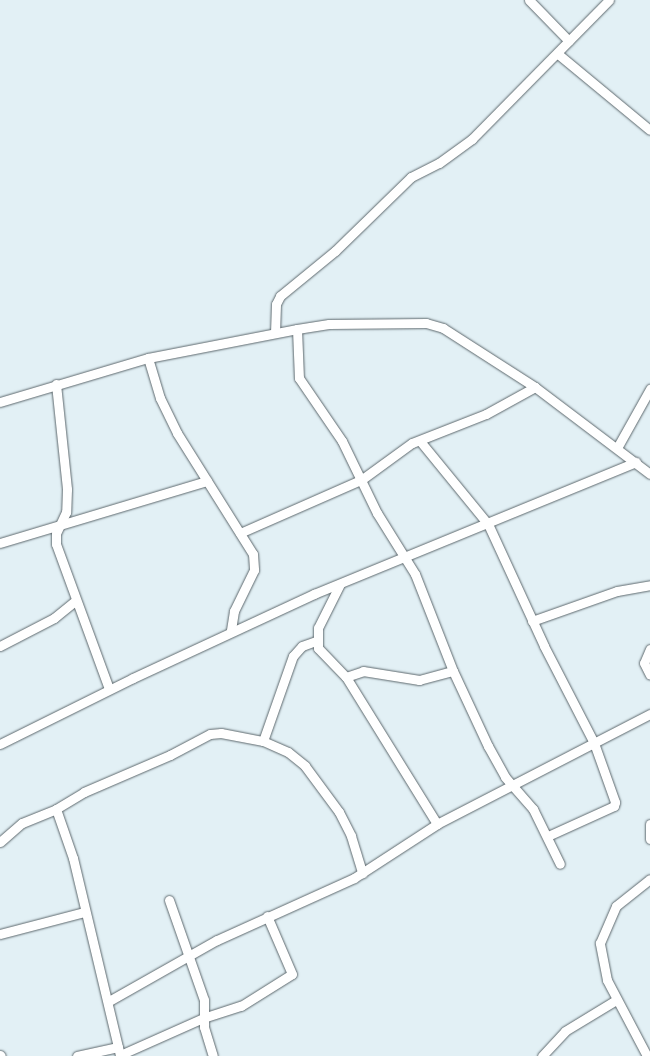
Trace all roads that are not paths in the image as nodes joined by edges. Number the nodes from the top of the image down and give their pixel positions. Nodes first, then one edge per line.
1 (528, 0) edge
2 (609, 0) edge
3 (569, 42) junction
4 (558, 54) junction
5 (649, 128) edge
6 (297, 329) junction
7 (275, 333) junction
8 (148, 358) junction
9 (56, 384) junction
10 (535, 387) junction
11 (650, 390) edge
12 (0, 402) edge
13 (420, 441) junction
14 (617, 448) junction
15 (636, 462) junction
16 (650, 474) edge
17 (361, 480) junction
18 (207, 482) junction
19 (488, 524) junction
20 (59, 526) junction
21 (240, 533) junction
22 (0, 543) edge
23 (404, 555) junction
24 (340, 584) junction
25 (650, 584) edge
26 (75, 601) junction
27 (532, 621) junction
28 (231, 631) junction
29 (316, 641) junction
30 (0, 646) edge
31 (650, 649) edge
32 (453, 671) junction
33 (650, 675) edge
34 (346, 677) junction
35 (109, 689) junction
36 (650, 714) edge
37 (263, 741) junction
38 (594, 743) junction
39 (0, 744) edge
40 (512, 786) junction
41 (56, 809) junction
42 (437, 824) junction
43 (650, 824) edge
44 (548, 836) junction
45 (650, 838) edge
46 (1, 840) edge
47 (560, 864) dead end
48 (362, 873) junction
49 (650, 879) edge
50 (169, 900) dead end
51 (84, 912) junction
52 (267, 916) junction
53 (0, 934) edge
54 (190, 955) junction
55 (616, 1000) junction
56 (109, 1001) junction
57 (203, 1018) junction
58 (119, 1053) edge
59 (77, 1056) edge
60 (213, 1056) edge
61 (542, 1056) edge
62 (647, 1056) edge

1 - 3 street
2 - 3 street
3 - 4 street
4 - 5 street
4 - 7 street
6 - 7 street
6 - 10 street
6 - 17 street
7 - 8 street
8 - 9 street
8 - 18 street
9 - 12 street
9 - 20 street
10 - 13 street
10 - 14 street
11 - 14 street
13 - 17 street
13 - 19 street
14 - 15 street
15 - 16 street
15 - 19 street
17 - 21 street
17 - 23 street
18 - 20 street
18 - 21 street
19 - 23 street
19 - 27 street
20 - 22 street
20 - 26 street
21 - 28 street
23 - 24 street
23 - 32 street
24 - 28 street
24 - 29 street
25 - 27 street
26 - 30 street
26 - 35 street
27 - 38 street
28 - 35 street
29 - 34 street
29 - 37 street
31 - 33 street
32 - 34 street
32 - 40 street
34 - 42 street
35 - 39 street
36 - 38 street
37 - 41 street
37 - 48 street
38 - 40 street
38 - 44 street
40 - 42 street
40 - 44 street
41 - 46 street
41 - 51 street
42 - 48 street
43 - 45 street
44 - 47 street
48 - 52 street
49 - 55 street
50 - 54 street
51 - 53 street
51 - 56 street
52 - 54 street
52 - 57 street
54 - 56 street
54 - 57 street
55 - 61 street
55 - 62 street
56 - 58 street
57 - 58 street
57 - 60 street
58 - 59 street

